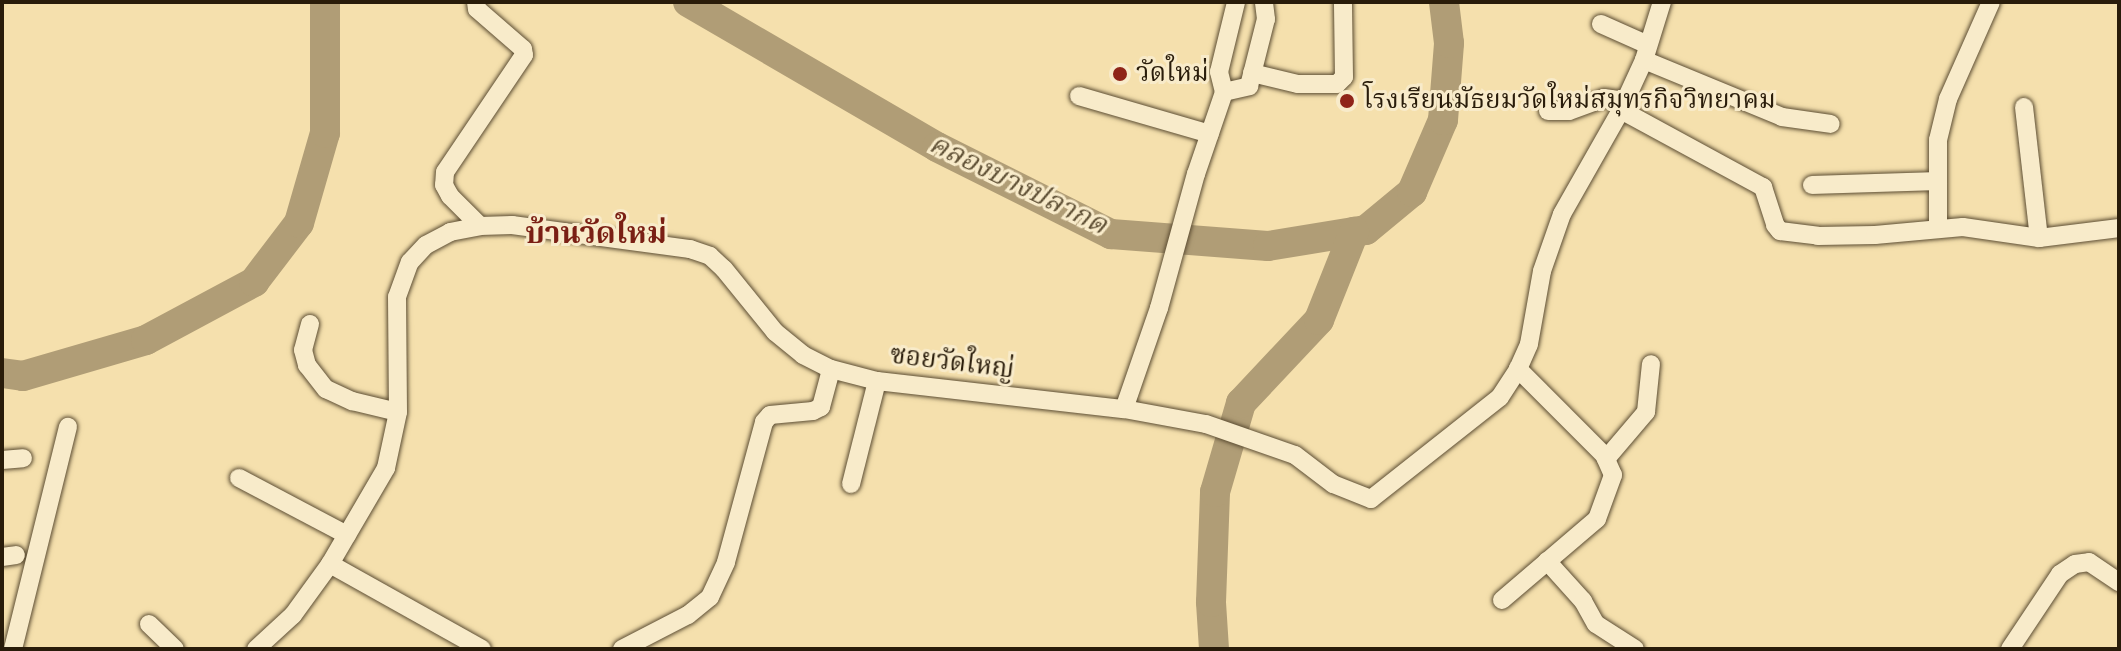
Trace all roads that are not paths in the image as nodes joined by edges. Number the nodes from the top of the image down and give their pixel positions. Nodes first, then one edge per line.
1 (476, 2) edge
2 (1236, 2) edge
3 (1264, 2) edge
4 (1343, 2) edge
5 (1662, 2) edge
6 (1991, 2) edge
7 (1601, 24) dead end
8 (1646, 52) junction
9 (1252, 73) junction
10 (1224, 92) junction
11 (1079, 96) dead end
12 (1623, 106) junction
13 (2024, 107) dead end
14 (1548, 111) dead end
15 (1831, 124) dead end
16 (1210, 134) junction
17 (1938, 181) junction
18 (1812, 185) dead end
19 (480, 226) junction
20 (1938, 227) junction
21 (2119, 228) edge
22 (2039, 238) junction
23 (310, 324) dead end
24 (1651, 364) dead end
25 (831, 369) junction
26 (1518, 369) junction
27 (877, 381) junction
28 (1124, 409) junction
29 (398, 412) junction
30 (68, 427) dead end
31 (23, 458) dead end
32 (1606, 459) junction
33 (2, 460) edge
34 (239, 478) dead end
35 (851, 484) dead end
36 (347, 535) junction
37 (1547, 561) junction
38 (330, 564) junction
39 (2119, 582) edge
40 (1502, 600) dead end
41 (149, 624) dead end
42 (13, 649) edge
43 (175, 649) edge
44 (256, 649) edge
45 (482, 649) edge
46 (622, 649) edge
47 (1635, 649) edge
48 (2010, 649) edge

1 - 19 street
2 - 10 street
3 - 9 street
4 - 9 street
5 - 8 street, ซอยวัดใหญ่
6 - 17 street
7 - 8 street
8 - 12 street, ซอยวัดใหญ่
8 - 15 street
9 - 10 street
10 - 16 street
11 - 16 street
12 - 14 street
12 - 20 street
12 - 26 street, ซอยวัดใหญ่
13 - 22 street
16 - 28 street
17 - 18 street
17 - 20 street
19 - 25 street, ซอยวัดใหญ่
19 - 29 street, ซอยวัดใหญ่
20 - 22 street
21 - 22 street
23 - 29 street
24 - 32 street
25 - 27 street, ซอยวัดใหญ่
25 - 46 street
26 - 28 street, ซอยวัดใหญ่
26 - 32 street
27 - 28 street, ซอยวัดใหญ่
27 - 35 street
29 - 36 street, ซอยวัดใหญ่
30 - 42 street
31 - 33 street
32 - 37 street
34 - 36 street
36 - 38 street, ซอยวัดใหญ่
37 - 40 street
37 - 47 street
38 - 44 street, ซอยวัดใหญ่
38 - 45 street
39 - 48 street
41 - 43 street

